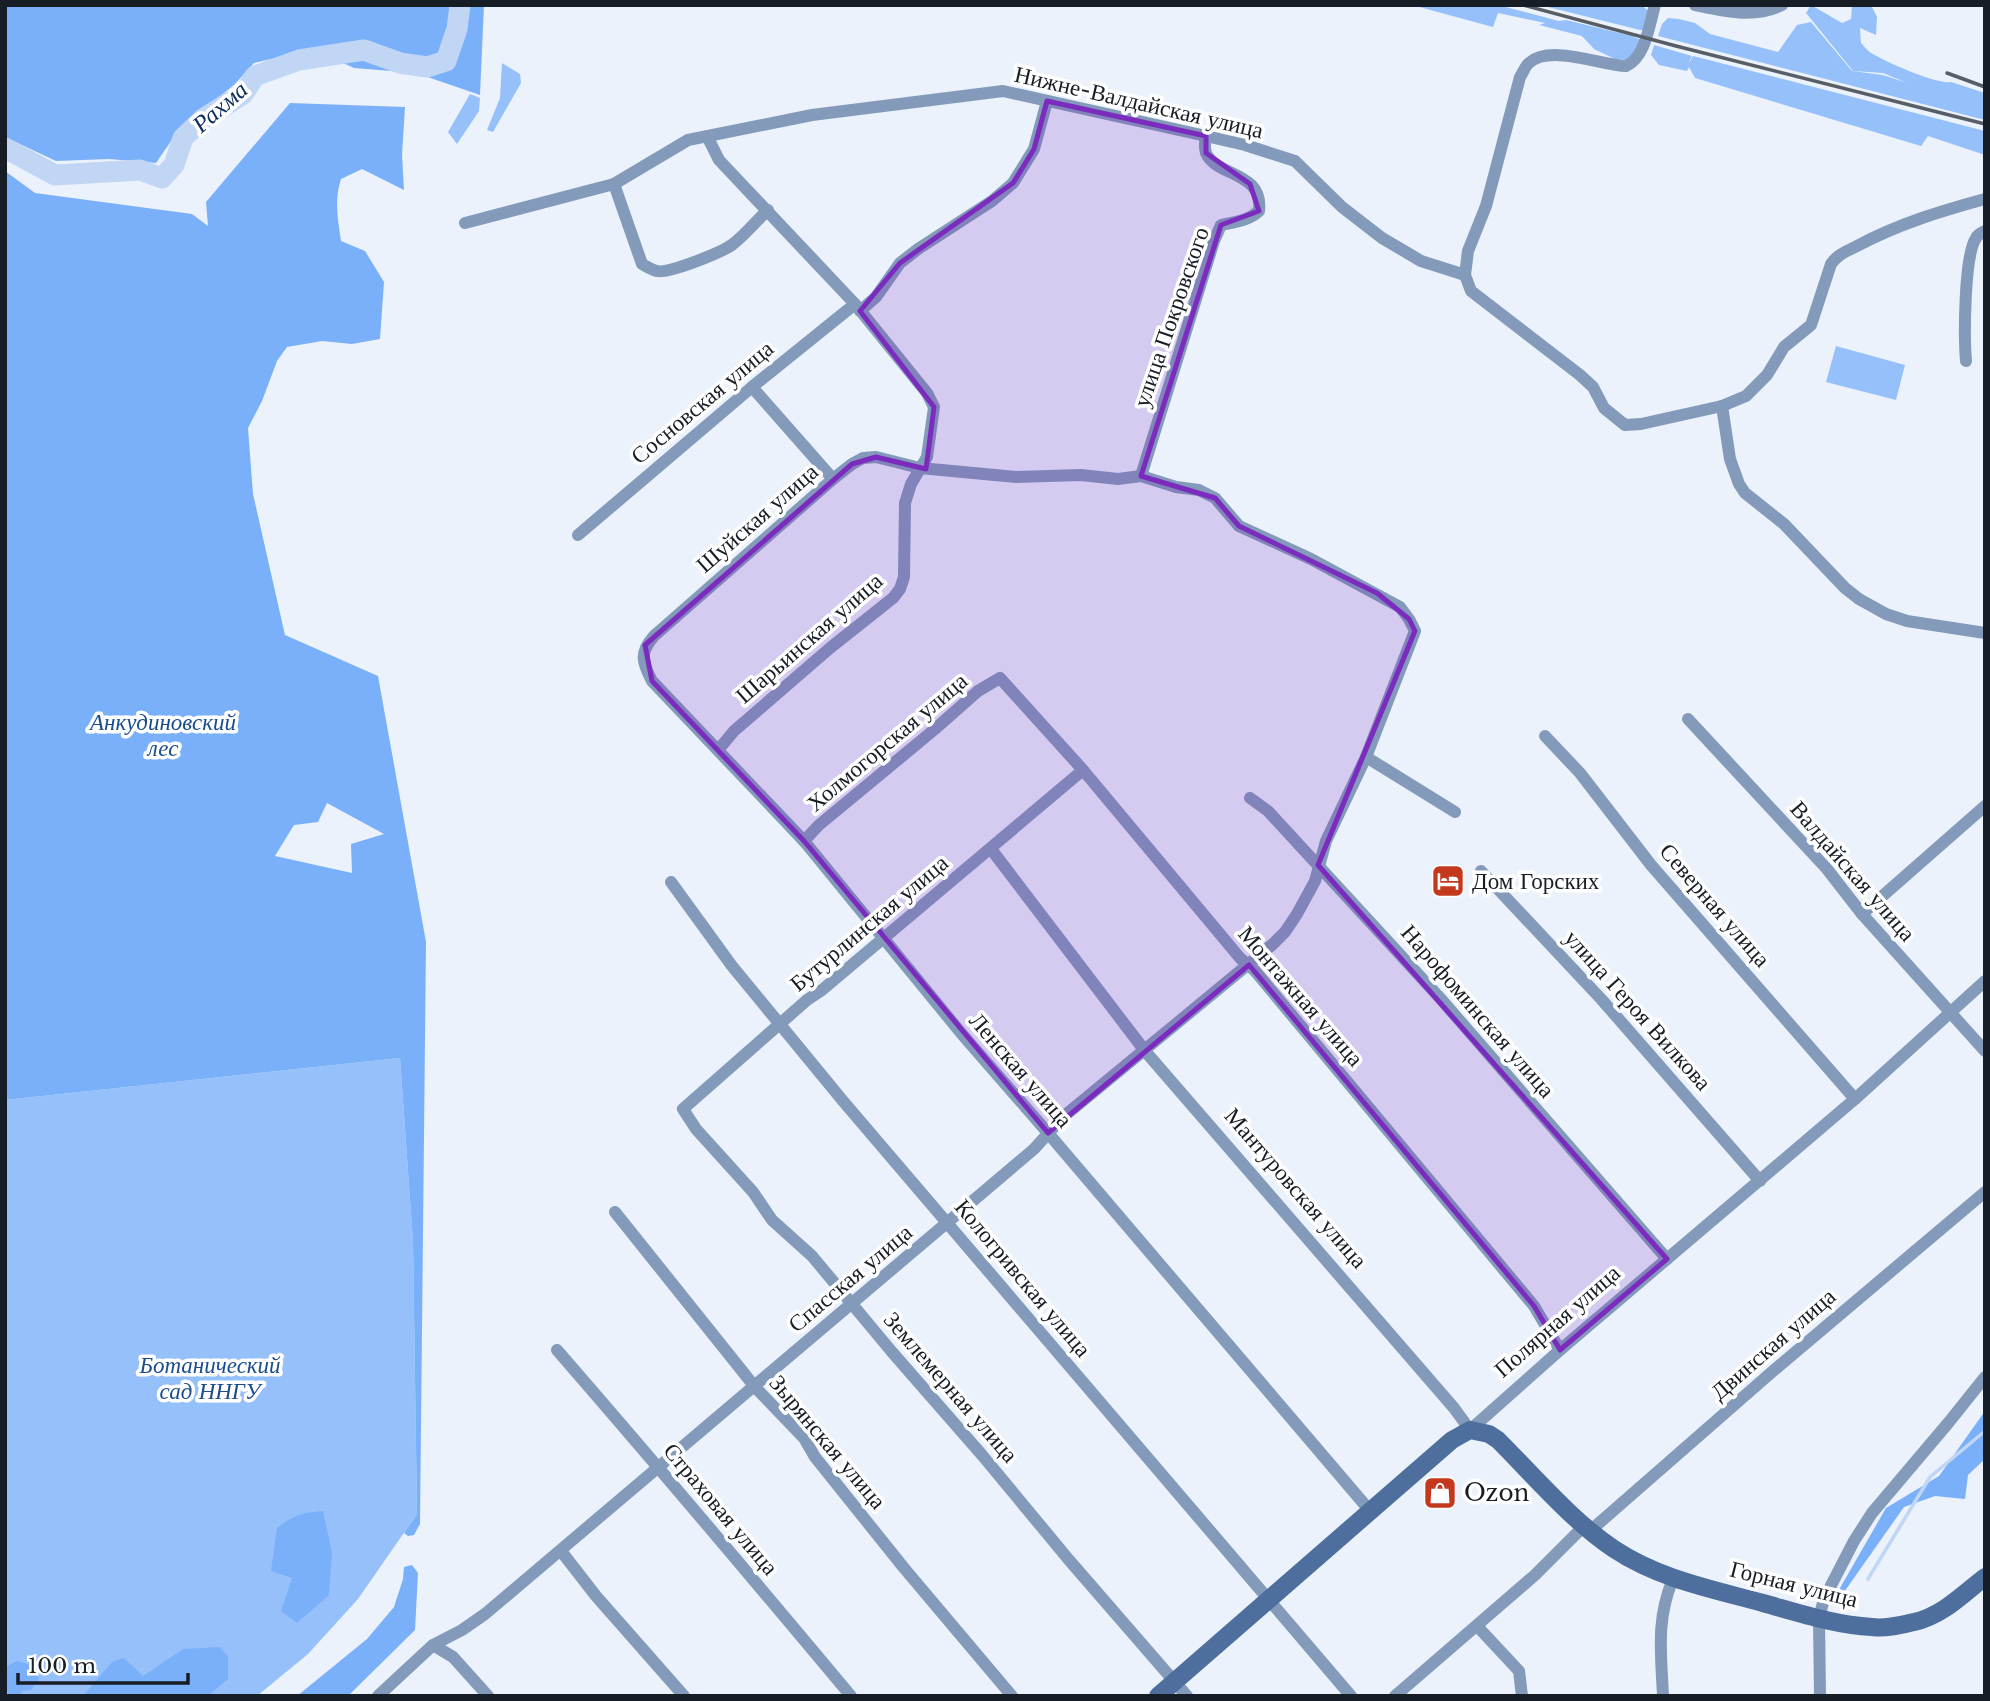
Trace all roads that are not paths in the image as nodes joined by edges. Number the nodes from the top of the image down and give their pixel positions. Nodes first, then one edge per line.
1 (1655, 5) edge
2 (1695, 5) edge
3 (1782, 5) edge
4 (1047, 101) junction
5 (707, 136) junction
6 (1206, 136) junction
7 (614, 184) junction
8 (1985, 198) edge
9 (768, 210) junction
10 (465, 223) dead end
11 (1985, 231) edge
12 (1465, 275) junction
13 (858, 307) junction
14 (1965, 361) dead end
15 (752, 387) junction
16 (1722, 406) junction
17 (920, 468) junction
18 (1141, 476) junction
19 (833, 479) junction
20 (578, 535) dead end
21 (1985, 633) edge
22 (643, 656) joint
23 (1000, 678) joint
24 (1688, 719) dead end
25 (1545, 736) dead end
26 (719, 749) junction
27 (1366, 757) junction
28 (1083, 770) junction
29 (1250, 798) dead end
30 (1985, 806) edge
31 (1455, 812) dead end
32 (804, 841) junction
33 (991, 849) junction
34 (1318, 865) junction
35 (1481, 871) dead end
36 (671, 882) dead end
37 (1862, 914) junction
38 (884, 938) junction
39 (1248, 965) junction
40 (1985, 982) edge
41 (1949, 1013) junction
42 (782, 1024) junction
43 (1145, 1051) junction
44 (1985, 1051) edge
45 (1855, 1099) junction
46 (683, 1109) joint
47 (1048, 1133) junction
48 (1760, 1181) junction
49 (1985, 1192) edge
50 (615, 1212) dead end
51 (948, 1222) junction
52 (1667, 1259) junction
53 (852, 1303) junction
54 (557, 1350) dead end
55 (1560, 1350) junction
56 (1985, 1377) edge
57 (755, 1387) junction
58 (1470, 1430) junction
59 (658, 1466) junction
60 (1371, 1512) junction
61 (1587, 1529) junction
62 (561, 1551) junction
63 (1985, 1577) edge
64 (1673, 1579) junction
65 (1268, 1601) junction
66 (1819, 1618) junction
67 (1477, 1626) junction
68 (433, 1645) junction
69 (1174, 1681) junction
70 (377, 1696) edge
71 (488, 1696) edge
72 (684, 1696) edge
73 (851, 1696) edge
74 (1012, 1696) edge
75 (1158, 1696) edge
76 (1186, 1696) edge
77 (1351, 1696) edge
78 (1395, 1696) edge
79 (1522, 1696) edge
80 (1663, 1696) edge
81 (1820, 1696) edge

1 - 12 street
2 - 3 street
4 - 5 street, Нижне-Валдайская улица
4 - 6 street, Нижне-Валдайская улица
4 - 13 street, Сосновская улица
5 - 7 street, Нижне-Валдайская улица
5 - 9 street
6 - 12 street, Нижне-Валдайская улица
6 - 18 street, улица Покровского
7 - 9 street
7 - 10 street, Нижне-Валдайская улица
8 - 16 street
9 - 13 street
11 - 14 street
12 - 16 street
13 - 15 street, Сосновская улица
13 - 17 street, Шарьинская улица
15 - 19 street
15 - 20 street, Сосновская улица
16 - 21 street
17 - 18 street
17 - 19 street, Шуйская улица
17 - 26 street, Шарьинская улица
18 - 27 street, Спасская улица
19 - 22 street, Шуйская улица
22 - 26 street, Ленская улица
23 - 28 street, Монтажная улица
23 - 32 street, Холмогорская улица
24 - 37 street, Валдайская улица
25 - 45 street, Северная улица
26 - 32 street, Ленская улица
27 - 31 street
27 - 34 street, Спасская улица
28 - 33 street, Бутурлинская улица
28 - 39 street, Монтажная улица
29 - 34 street, Нарофоминская улица
30 - 37 street
32 - 38 street, Ленская улица
33 - 38 street, Бутурлинская улица
33 - 43 street, Мантуровская улица
34 - 39 street, Спасская улица
34 - 52 street, Нарофоминская улица
35 - 48 street, улица Героя Вилкова
36 - 42 street, Кологривская улица
37 - 41 street, Валдайская улица
38 - 42 street, Бутурлинская улица
38 - 47 street, Ленская улица
39 - 43 street, Спасская улица
39 - 55 street, Монтажная улица
40 - 41 street, Полярная улица
41 - 44 street, Валдайская улица
41 - 45 street, Полярная улица
42 - 46 street, Бутурлинская улица
42 - 51 street, Кологривская улица
43 - 47 street, Спасская улица
43 - 58 street, Мантуровская улица
45 - 48 street, Полярная улица
46 - 53 street, Землемерная улица
47 - 51 street, Спасская улица
47 - 60 street, Ленская улица
48 - 52 street, Полярная улица
49 - 61 street, Двинская улица
50 - 57 street, Зырянская улица
51 - 53 street, Спасская улица
51 - 65 street, Кологривская улица
52 - 55 street, Полярная улица
53 - 57 street, Спасская улица
53 - 69 street, Землемерная улица
54 - 59 street, Страховая улица
55 - 58 street, Полярная улица
56 - 66 street
57 - 59 street, Спасская улица
57 - 74 street, Зырянская улица
58 - 60 main road, Полярная улица
58 - 61 main road, Мантуровская улица
59 - 62 street, Спасская улица
59 - 73 street, Страховая улица
60 - 65 main road, Полярная улица
61 - 64 main road, Горная улица
61 - 67 street, Двинская улица
62 - 68 street, Спасская улица
62 - 72 street
63 - 66 main road, Горная улица
64 - 66 main road, Горная улица
64 - 80 street
65 - 69 main road, Полярная улица
65 - 77 street, Кологривская улица
66 - 81 street
67 - 78 street, Двинская улица
67 - 79 street
68 - 70 street, Спасская улица
68 - 71 street
69 - 75 main road, Полярная улица
69 - 76 street, Землемерная улица

